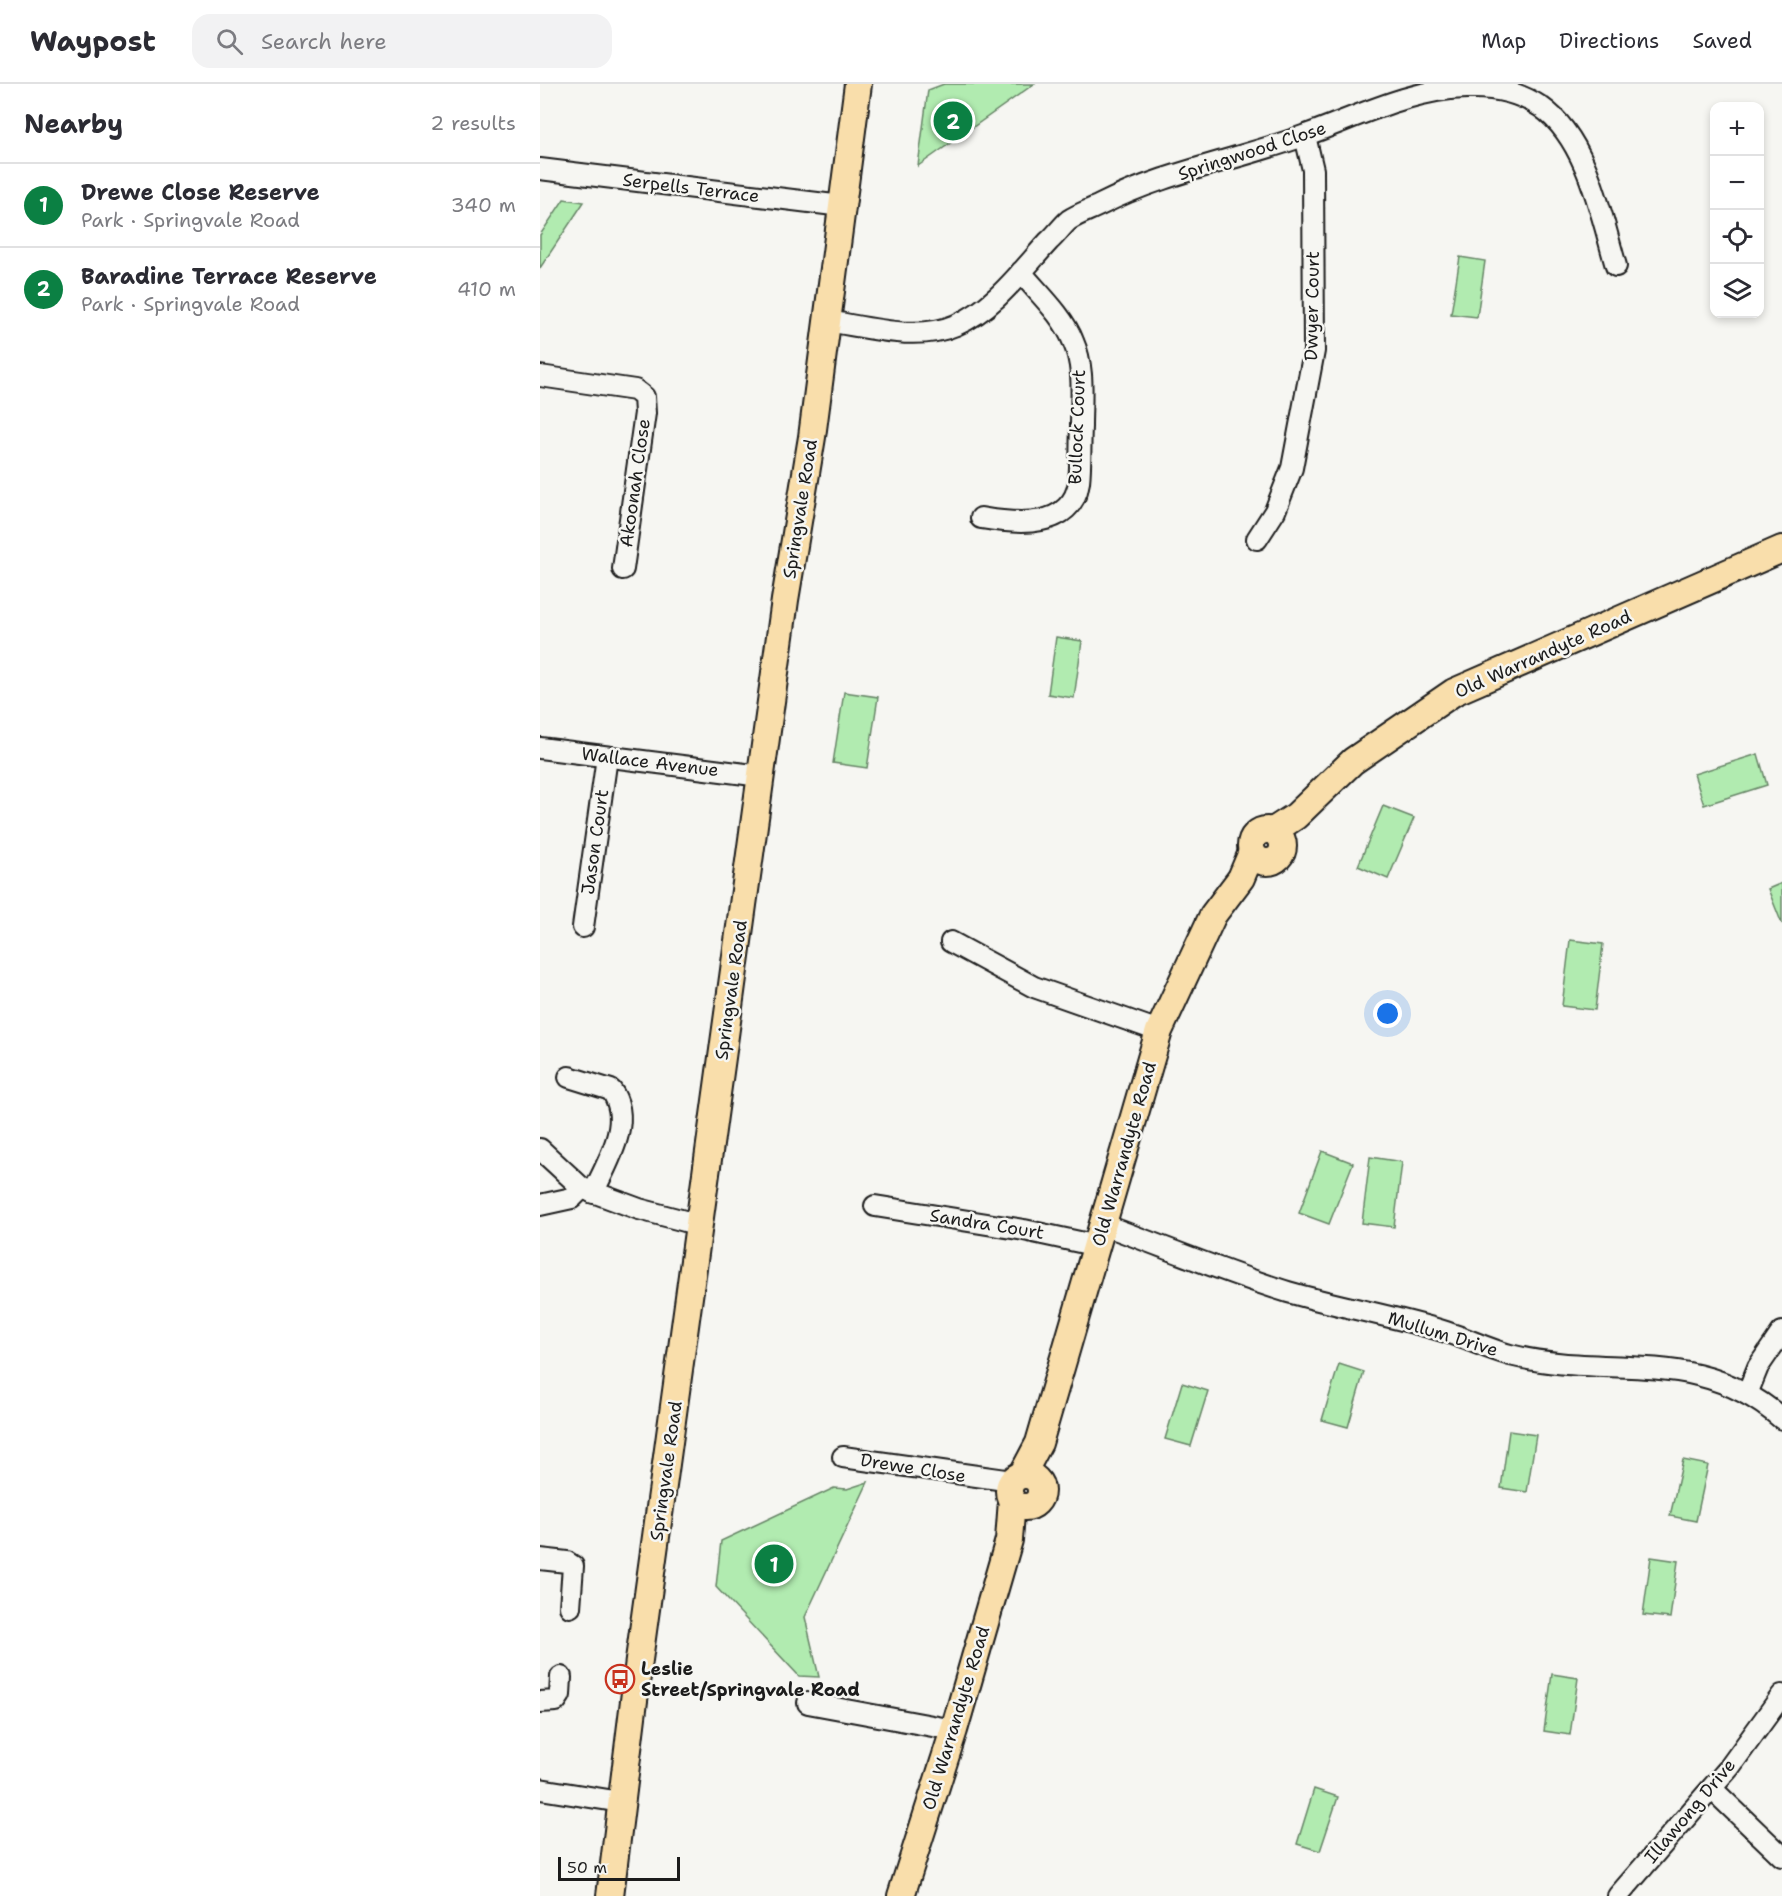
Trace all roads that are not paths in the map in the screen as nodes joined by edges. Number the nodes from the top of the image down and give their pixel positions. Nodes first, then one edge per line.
1 (858, 84) edge
2 (1305, 136) junction
3 (540, 169) edge
4 (842, 206) junction
5 (1616, 266) dead end
6 (1020, 272) junction
7 (827, 321) junction
8 (540, 376) edge
9 (981, 518) dead end
10 (1257, 539) dead end
11 (1782, 549) edge
12 (623, 569) dead end
13 (540, 748) edge
14 (607, 756) junction
15 (761, 776) junction
16 (583, 927) dead end
17 (951, 942) dead end
18 (1159, 1030) junction
19 (568, 1077) dead end
20 (540, 1149) edge
21 (588, 1190) junction
22 (540, 1205) edge
23 (875, 1206) dead end
24 (700, 1225) junction
25 (1101, 1235) junction
26 (1782, 1332) edge
27 (1747, 1394) junction
28 (1782, 1419) edge
29 (843, 1457) dead end
30 (1020, 1490) junction
31 (540, 1560) edge
32 (570, 1607) dead end
33 (561, 1677) dead end
34 (1782, 1695) edge
35 (540, 1702) edge
36 (808, 1703) dead end
37 (954, 1730) junction
38 (540, 1789) edge
39 (1712, 1789) junction
40 (621, 1802) junction
41 (1782, 1856) edge
42 (610, 1896) edge
43 (901, 1896) edge
44 (1618, 1896) edge

1 - 4 main road, Springvale Road
2 - 5 street, Springwood Close
2 - 6 street, Springwood Close
2 - 10 street, Dwyer Court
3 - 4 street, Serpells Terrace
4 - 7 main road, Springvale Road
6 - 7 street, Springwood Close
6 - 9 street, Bullock Court
7 - 15 main road, Springvale Road
8 - 12 street, Akoonah Close
11 - 18 main road, Old Warrandyte Road
13 - 14 street, Wallace Avenue
14 - 15 street, Wallace Avenue
14 - 16 street, Jason Court
15 - 24 main road, Springvale Road
17 - 18 street
18 - 25 main road, Old Warrandyte Road
19 - 21 street
20 - 21 street
21 - 22 street
21 - 24 street
23 - 25 street, Sandra Court
24 - 40 main road, Springvale Road
25 - 27 street, Mullum Drive
25 - 30 main road, Old Warrandyte Road
26 - 27 street
27 - 28 street, Mullum Drive
29 - 30 street, Drewe Close
30 - 37 main road, Old Warrandyte Road
31 - 32 street
33 - 35 street
34 - 39 street, Illawong Drive
36 - 37 street
37 - 43 main road, Old Warrandyte Road
38 - 40 street
39 - 41 street
39 - 44 street, Illawong Drive
40 - 42 main road, Springvale Road

